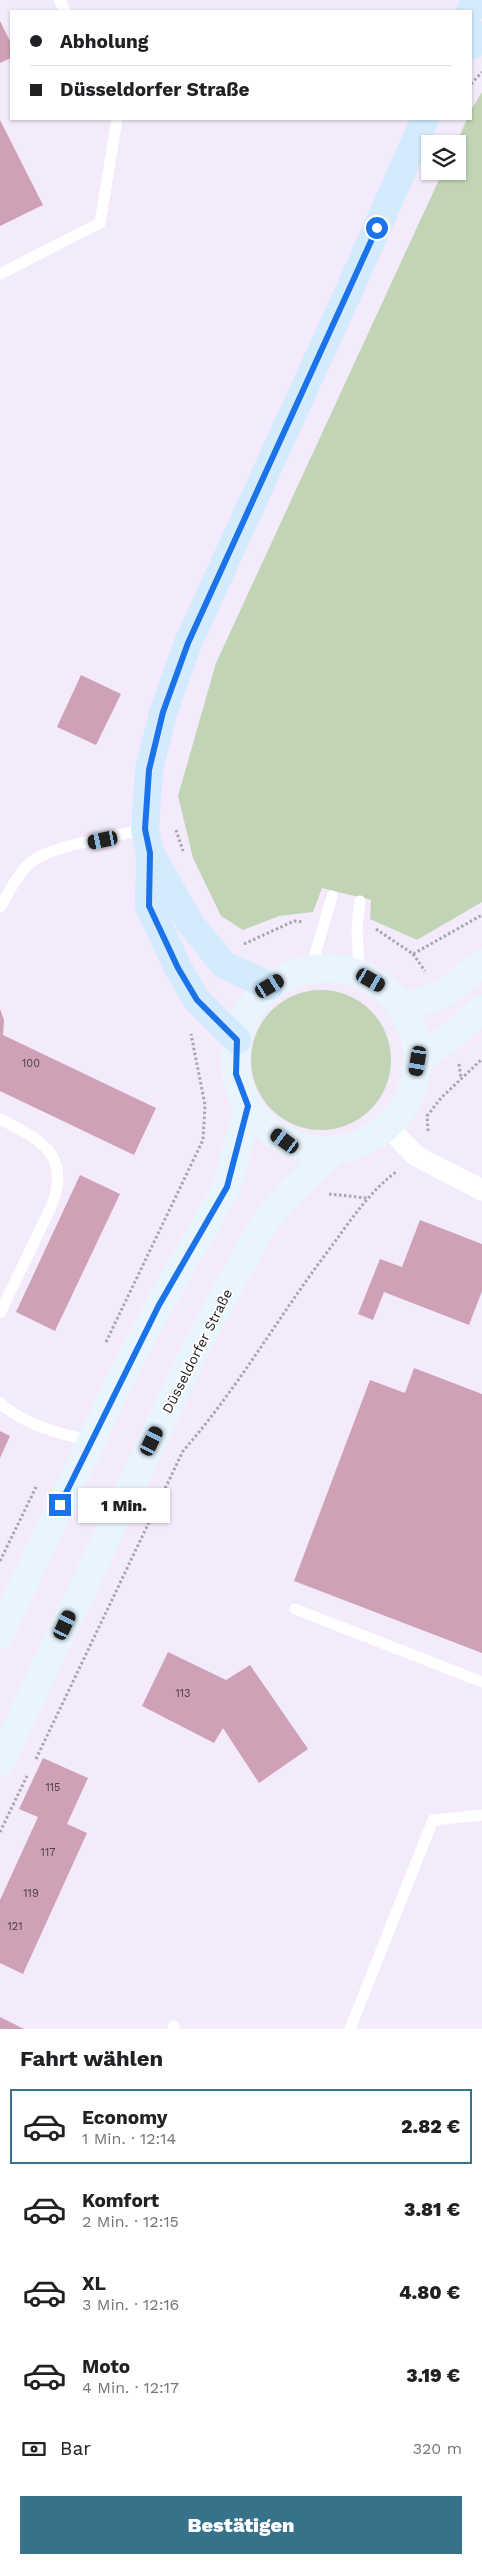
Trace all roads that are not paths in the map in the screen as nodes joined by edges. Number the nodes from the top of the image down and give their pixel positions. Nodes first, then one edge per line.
1 (482, 35) edge
2 (472, 45) edge
3 (117, 120) edge
4 (425, 120) edge
5 (0, 274) edge
6 (147, 841) junction
7 (332, 896) dead end
8 (360, 900) dead end
9 (0, 907) edge
10 (482, 963) edge
11 (311, 968) junction
12 (359, 973) junction
13 (270, 986) junction
14 (402, 1007) junction
15 (482, 1009) edge
16 (237, 1040) junction
17 (418, 1061) junction
18 (248, 1106) junction
19 (0, 1119) edge
20 (388, 1127) junction
21 (335, 1150) junction
22 (482, 1190) edge
23 (0, 1313) edge
24 (0, 1403) edge
25 (92, 1440) junction
26 (295, 1609) dead end
27 (0, 1634) edge
28 (482, 1682) edge
29 (0, 1763) edge
30 (482, 1815) edge
31 (350, 2029) edge

1 - 2 main road
3 - 5 lane
4 - 6 main road
6 - 9 lane
6 - 13 main road
6 - 16 main road
7 - 11 lane
8 - 12 lane
10 - 14 main road
11 - 12 main road
11 - 13 main road
12 - 14 main road
13 - 16 main road
14 - 17 main road
15 - 17 main road
16 - 18 main road
17 - 20 main road
18 - 21 main road
18 - 25 main road
19 - 23 lane
20 - 21 main road
20 - 22 street
21 - 29 main road, Düsseldorfer Straße
24 - 25 lane
25 - 27 main road
26 - 28 lane
30 - 31 lane

